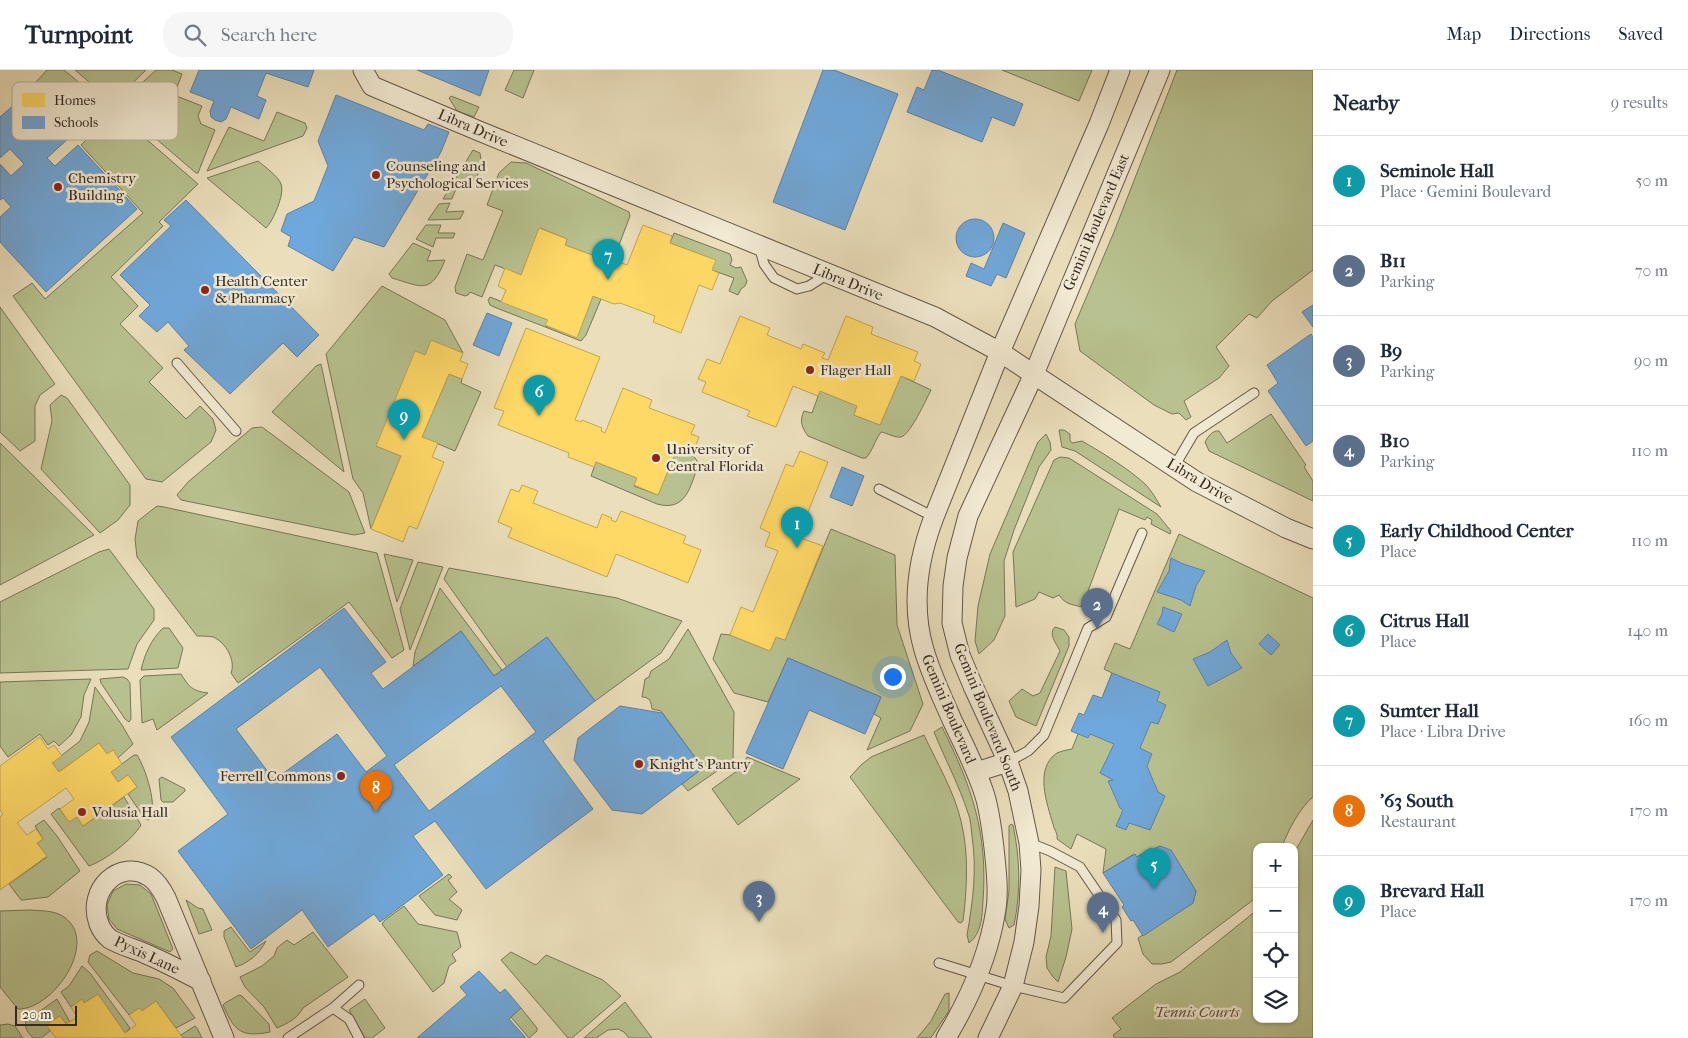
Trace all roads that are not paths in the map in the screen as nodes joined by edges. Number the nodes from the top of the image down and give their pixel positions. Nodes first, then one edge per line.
1 (363, 70) edge
2 (1120, 70) edge
3 (1160, 70) edge
4 (759, 245) junction
5 (828, 274) junction
6 (1000, 352) junction
7 (177, 363) dead end
8 (1034, 374) junction
9 (1254, 393) dead end
10 (236, 431) dead end
11 (1174, 467) junction
12 (879, 489) dead end
13 (934, 517) junction
14 (1142, 533) dead end
15 (1313, 539) edge
16 (1008, 762) junction
17 (976, 772) junction
18 (1029, 843) junction
19 (938, 963) dead end
20 (979, 975) junction
21 (201, 981) junction
22 (359, 985) dead end
23 (1013, 986) junction
24 (333, 1008) junction
25 (224, 1038) edge
26 (288, 1038) edge
27 (359, 1038) edge
28 (946, 1038) edge
29 (988, 1038) edge

1 - 4 street, Libra Drive
2 - 6 street
3 - 8 street, Gemini Boulevard East
4 - 5 street, Libra Drive
4 - 5 lane
5 - 6 street, Libra Drive
6 - 8 street, Libra Drive
6 - 13 street, Gemini Boulevard
7 - 10 lane
8 - 11 street, Libra Drive
8 - 16 street, Gemini Boulevard South
9 - 11 lane
11 - 15 street, Libra Drive
12 - 13 lane
13 - 17 street, Gemini Boulevard
14 - 16 lane
16 - 17 street
16 - 18 street, Gemini Boulevard South
17 - 20 street, Gemini Boulevard
18 - 23 street, Gemini Boulevard South
18 - 23 lane
19 - 20 lane
20 - 23 lane
20 - 28 street, Gemini Boulevard
21 - 21 street, Pyxis Lane
21 - 25 street, Pyxis Lane
22 - 24 lane
23 - 29 street, Gemini Boulevard South
24 - 26 lane
24 - 27 lane

